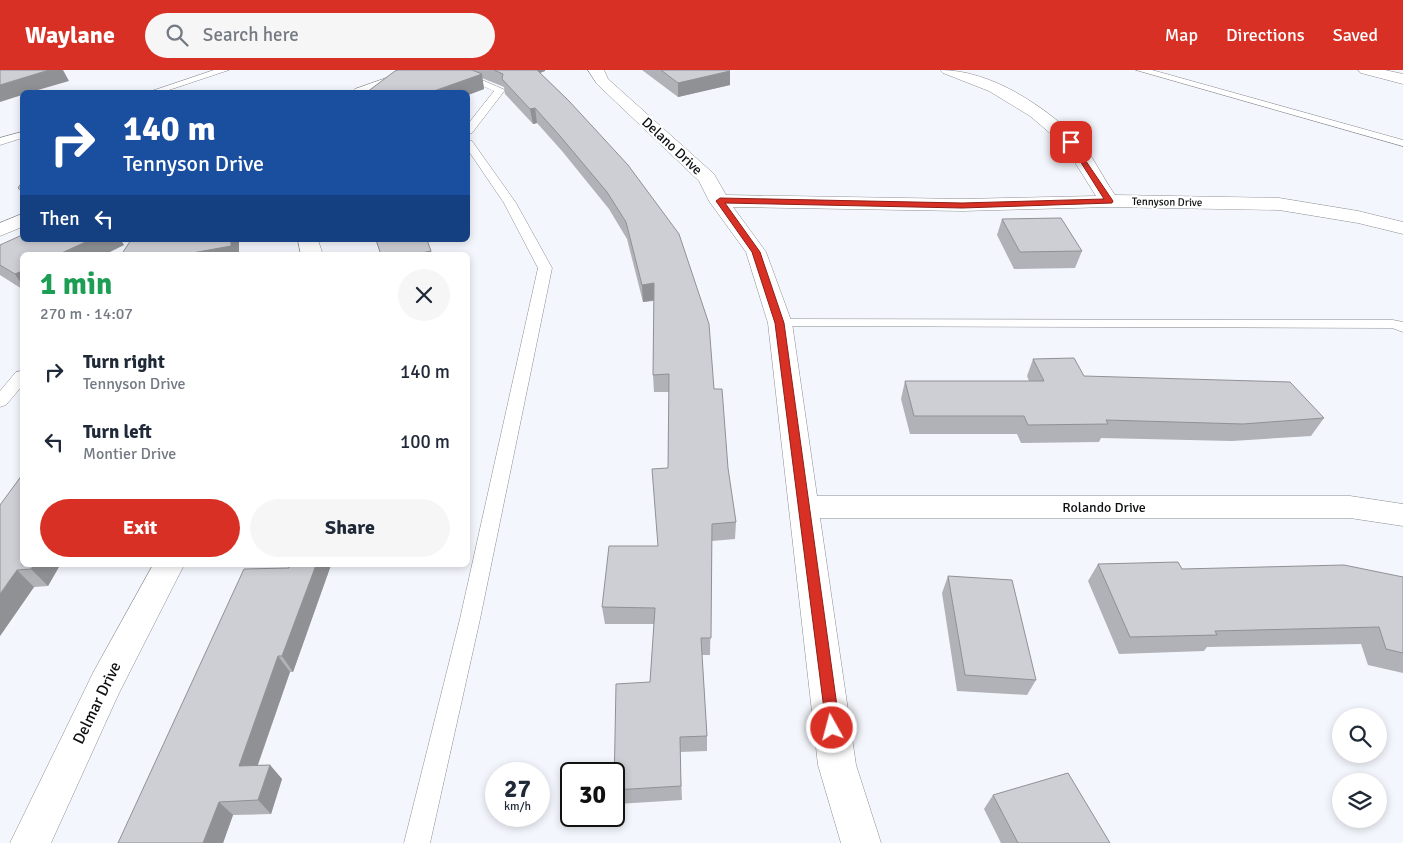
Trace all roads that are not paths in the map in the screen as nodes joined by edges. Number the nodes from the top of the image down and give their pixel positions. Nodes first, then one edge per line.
1 (224, 70) edge
2 (423, 70) edge
3 (452, 70) edge
4 (596, 70) edge
5 (948, 70) edge
6 (1141, 70) edge
7 (1366, 70) edge
8 (1403, 79) edge
9 (160, 90) edge
10 (367, 90) edge
11 (470, 128) edge
12 (20, 136) edge
13 (0, 142) edge
14 (1403, 143) edge
15 (470, 146) edge
16 (720, 201) junction
17 (1109, 201) junction
18 (20, 221) edge
19 (1403, 228) edge
20 (0, 230) edge
21 (780, 323) junction
22 (1403, 327) edge
23 (20, 378) edge
24 (0, 401) edge
25 (805, 506) junction
26 (1403, 515) edge
27 (168, 567) edge
28 (30, 843) edge
29 (417, 843) edge
30 (861, 843) edge

1 - 9 lane
2 - 10 street
3 - 11 lane
4 - 16 street, Delano Drive
5 - 17 street
6 - 14 lane
7 - 8 street
12 - 13 lane
15 - 29 lane
16 - 17 street, Tennyson Drive
16 - 21 street, Delano Drive
17 - 19 street, Tennyson Drive
18 - 20 street
21 - 22 lane
21 - 25 street, Delano Drive
23 - 24 lane
25 - 26 street, Rolando Drive
25 - 30 street, Delano Drive
27 - 28 street, Delmar Drive

